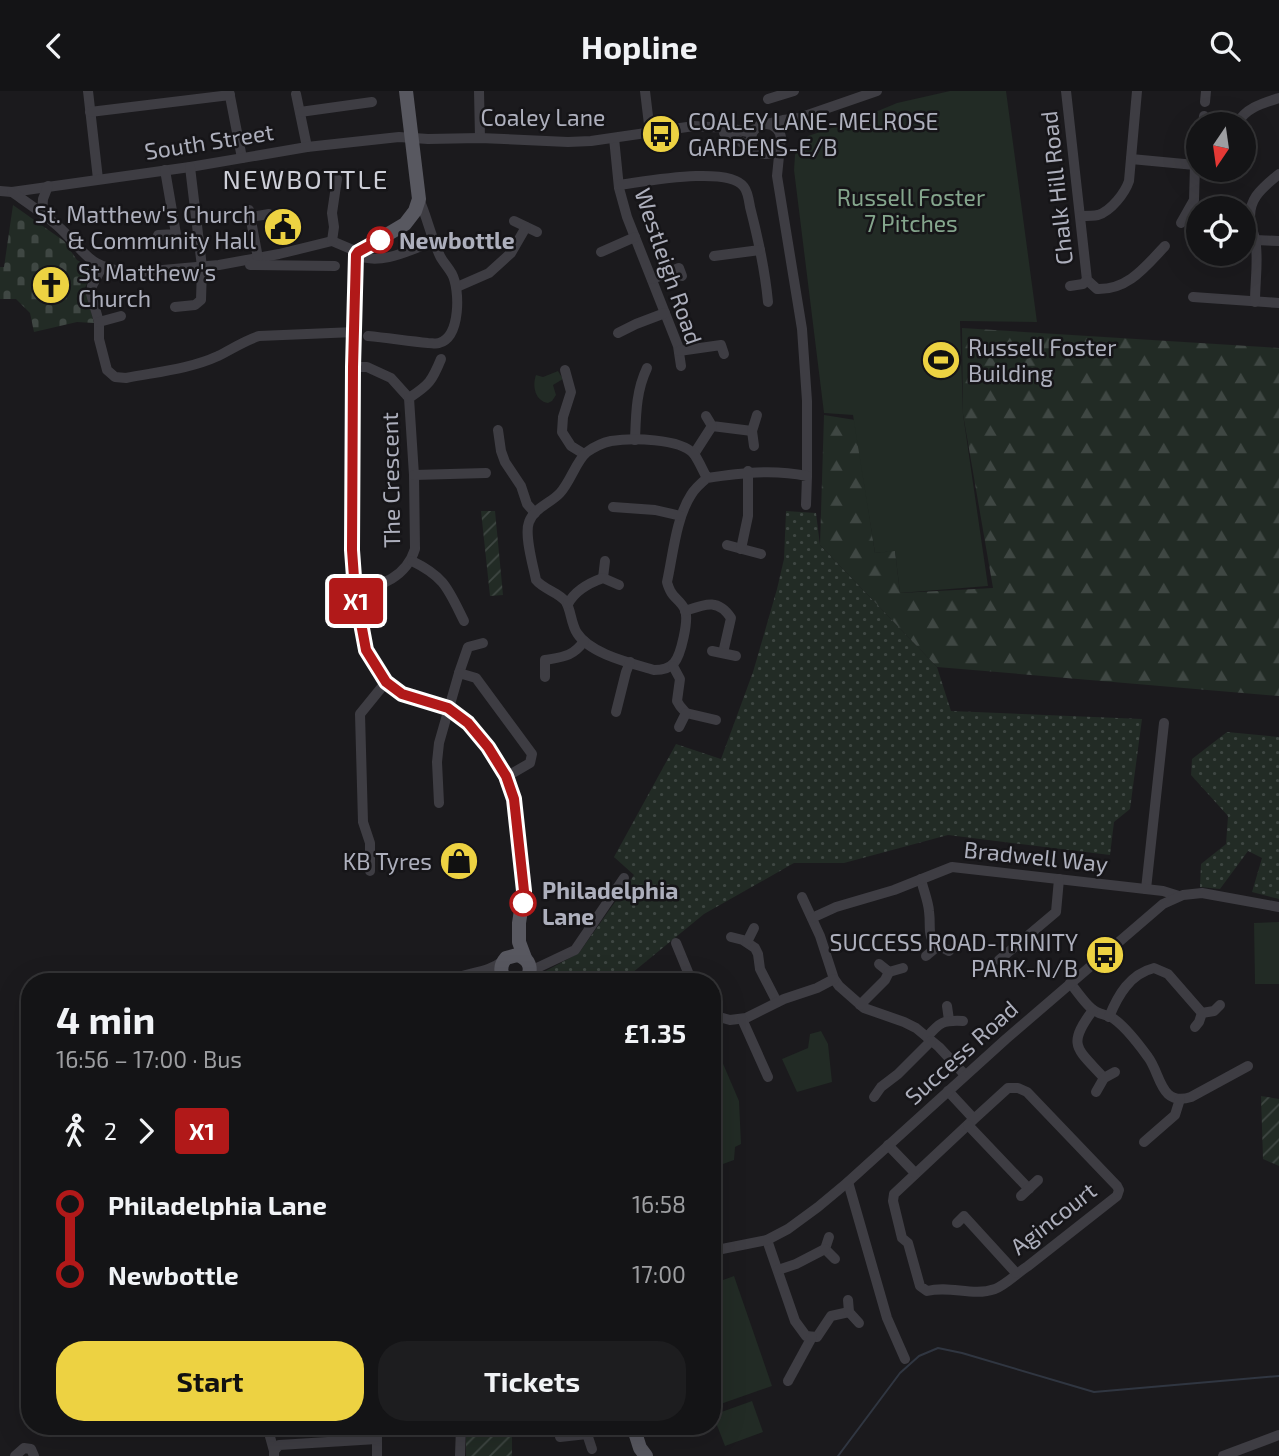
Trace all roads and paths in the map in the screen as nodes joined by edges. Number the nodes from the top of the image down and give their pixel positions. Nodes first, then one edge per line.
1 (88, 91) edge
2 (358, 91) edge
3 (406, 91) edge
4 (479, 91) edge
5 (645, 91) edge
6 (794, 91) edge
7 (877, 91) edge
8 (1066, 91) edge
9 (1137, 91) edge
10 (229, 93) edge
11 (296, 94) dead end
12 (1270, 97) edge
13 (768, 99) dead end
14 (90, 112) junction
15 (300, 112) junction
16 (1247, 112) edge
17 (799, 118) junction
18 (708, 126) junction
19 (761, 127) junction
20 (650, 133) junction
21 (412, 137) junction
22 (480, 138) junction
23 (614, 138) junction
24 (781, 143) junction
25 (307, 147) junction
26 (758, 151) junction
27 (242, 158) junction
28 (1131, 159) junction
29 (1186, 164) edge
30 (190, 167) junction
31 (165, 170) junction
32 (1279, 174) edge
33 (777, 176) junction
34 (98, 179) junction
35 (337, 180) dead end
36 (1195, 182) edge
37 (619, 185) junction
38 (48, 186) junction
39 (0, 191) edge
40 (12, 192) junction
41 (1255, 196) edge
42 (419, 199) junction
43 (42, 213) junction
44 (269, 214) dead end
45 (1081, 216) junction
46 (514, 221) dead end
47 (1181, 223) dead end
48 (158, 235) dead end
49 (635, 237) junction
50 (1256, 240) edge
51 (332, 241) junction
52 (434, 241) junction
53 (1279, 241) edge
54 (1165, 246) dead end
55 (760, 250) junction
56 (608, 252) dead end
57 (357, 254) junction
58 (714, 256) dead end
59 (258, 258) junction
60 (219, 265) junction
61 (335, 266) dead end
62 (1256, 266) edge
63 (102, 267) junction
64 (202, 267) junction
65 (679, 268) dead end
66 (652, 279) junction
67 (1087, 281) junction
68 (1070, 286) dead end
69 (457, 287) junction
70 (1193, 297) dead end
71 (764, 299) dead end
72 (1255, 302) junction
73 (1279, 303) edge
74 (175, 307) dead end
75 (665, 313) junction
76 (121, 316) dead end
77 (99, 322) junction
78 (618, 333) dead end
79 (362, 334) junction
80 (722, 345) dead end
81 (679, 351) junction
82 (441, 359) dead end
83 (681, 366) dead end
84 (353, 367) junction
85 (647, 368) dead end
86 (565, 370) dead end
87 (630, 375) dead end
88 (642, 380) junction
89 (409, 398) junction
90 (757, 415) dead end
91 (498, 431) dead end
92 (752, 431) junction
93 (635, 440) junction
94 (754, 446) dead end
95 (584, 454) junction
96 (694, 454) junction
97 (748, 471) junction
98 (486, 473) dead end
99 (414, 475) junction
100 (807, 476) junction
101 (707, 478) junction
102 (806, 505) dead end
103 (613, 507) dead end
104 (637, 508) junction
105 (535, 513) junction
106 (681, 516) junction
107 (638, 521) dead end
108 (727, 545) dead end
109 (741, 549) junction
110 (761, 554) dead end
111 (412, 561) junction
112 (605, 561) dead end
113 (603, 578) junction
114 (619, 585) dead end
115 (355, 591) junction
116 (568, 604) junction
117 (685, 611) junction
118 (464, 621) dead end
119 (584, 642) junction
120 (484, 643) dead end
121 (736, 656) dead end
122 (630, 663) junction
123 (673, 666) junction
124 (459, 673) junction
125 (545, 677) dead end
126 (386, 682) junction
127 (609, 690) dead end
128 (621, 693) junction
129 (448, 708) junction
130 (616, 712) dead end
131 (687, 713) junction
132 (716, 720) dead end
133 (1164, 723) dead end
134 (679, 727) dead end
135 (506, 776) junction
136 (439, 803) dead end
137 (370, 871) dead end
138 (624, 878) dead end
139 (921, 879) junction
140 (1059, 879) junction
141 (1146, 889) junction
142 (1180, 896) junction
143 (802, 897) dead end
144 (1279, 907) edge
145 (812, 918) junction
146 (519, 923) junction
147 (754, 928) dead end
148 (731, 937) dead end
149 (747, 941) junction
150 (676, 943) dead end
151 (937, 946) junction
152 (949, 951) dead end
153 (926, 956) dead end
154 (555, 958) junction
155 (504, 960) junction
156 (526, 960) junction
157 (999, 960) dead end
158 (879, 964) dead end
159 (903, 968) dead end
160 (889, 972) junction
161 (478, 973) edge
162 (502, 973) edge
163 (528, 973) edge
164 (533, 973) edge
165 (688, 973) edge
166 (834, 979) junction
167 (1070, 983) junction
168 (777, 1002) junction
169 (860, 1005) junction
170 (1220, 1005) dead end
171 (947, 1006) dead end
172 (1093, 1010) junction
173 (1202, 1013) junction
174 (1109, 1017) junction
175 (721, 1018) edge
176 (742, 1019) junction
177 (950, 1020) junction
178 (963, 1021) dead end
179 (1195, 1027) dead end
180 (929, 1039) junction
181 (774, 1057) dead end
182 (761, 1063) junction
183 (1248, 1066) dead end
184 (880, 1071) dead end
185 (1115, 1072) dead end
186 (965, 1075) junction
187 (768, 1077) dead end
188 (1104, 1078) junction
189 (887, 1082) junction
190 (948, 1091) junction
191 (1096, 1092) dead end
192 (874, 1097) dead end
193 (1180, 1099) junction
194 (971, 1122) junction
195 (1144, 1142) dead end
196 (888, 1145) junction
197 (915, 1173) junction
198 (848, 1182) junction
199 (1029, 1188) dead end
200 (964, 1216) dead end
201 (829, 1237) dead end
202 (766, 1240) junction
203 (721, 1249) edge
204 (825, 1249) junction
205 (835, 1259) dead end
206 (778, 1270) junction
207 (1016, 1273) junction
208 (848, 1300) dead end
209 (849, 1313) junction
210 (859, 1323) dead end
211 (812, 1336) junction
212 (905, 1359) dead end
213 (788, 1381) dead end
214 (269, 1435) edge
215 (377, 1435) edge
216 (461, 1435) edge
217 (578, 1435) edge
218 (587, 1435) edge
219 (636, 1435) edge
220 (1279, 1435) edge
221 (560, 1437) dead end
222 (377, 1439) junction
223 (592, 1449) dead end
224 (274, 1453) edge
225 (15, 1456) edge
226 (34, 1456) edge
227 (377, 1456) edge
228 (460, 1456) edge
229 (646, 1456) edge
230 (1223, 1456) edge

1 - 14 street
2 - 15 street
3 - 21 main road
4 - 22 street
5 - 20 street
6 - 13 street
7 - 17 street
8 - 45 street, Chalk Hill Road
9 - 28 street
10 - 14 street
10 - 27 street
11 - 15 street
12 - 16 street
14 - 34 street
15 - 25 street
17 - 19 street, Coaley Lane
17 - 24 street
18 - 19 street, Coaley Lane
18 - 20 street, Coaley Lane
18 - 26 street
19 - 24 street
19 - 26 street
20 - 23 street, Coaley Lane
21 - 22 street, Coaley Lane
21 - 25 street, South Street
21 - 42 main road
22 - 23 street, Coaley Lane
23 - 37 street, Westleigh Road
24 - 26 street
24 - 33 street
25 - 27 street, South Street
26 - 33 street
27 - 30 street, South Street
28 - 29 street
28 - 45 street
30 - 31 street, South Street
30 - 64 street
31 - 34 street, South Street
31 - 48 street
32 - 41 street
33 - 100 street
34 - 38 street, South Street
35 - 51 street
36 - 47 street
37 - 49 street, Westleigh Road
37 - 55 street
38 - 40 street, South Street
38 - 43 street
39 - 40 street, South Street
40 - 43 street
42 - 52 street
42 - 57 main road
43 - 63 street
44 - 59 street
45 - 67 street, Chalk Hill Road
46 - 69 street
49 - 56 street
49 - 66 street, Westleigh Road
50 - 53 street
51 - 57 street
51 - 59 street
52 - 57 street
52 - 69 street
54 - 67 street, Chalk Hill Road
55 - 58 street
55 - 71 street
57 - 79 main road
59 - 60 street
60 - 61 street
60 - 64 street
62 - 72 street
63 - 64 street
63 - 77 street
64 - 74 street
65 - 66 street
66 - 75 street, Westleigh Road
67 - 68 street, Chalk Hill Road
69 - 79 street
70 - 72 street
72 - 73 street
75 - 78 street
75 - 81 street, Westleigh Road
76 - 77 street
77 - 79 street
79 - 84 main road
80 - 81 street
81 - 83 street, Westleigh Road
82 - 89 street
84 - 89 street, The Crescent
84 - 115 main road
85 - 88 street
86 - 95 street
87 - 88 street
88 - 93 street
89 - 99 street, The Crescent
90 - 92 street
91 - 105 street
92 - 94 street
92 - 96 street
93 - 95 street
93 - 96 street
95 - 105 street
96 - 101 street
97 - 100 street
97 - 101 street
97 - 109 street
98 - 99 street
99 - 111 street, The Crescent
100 - 102 street
101 - 106 street
103 - 104 street
104 - 106 street
104 - 107 street
105 - 116 street
106 - 117 street
108 - 109 street
109 - 110 street
111 - 115 street, The Crescent
111 - 118 street
112 - 113 street
113 - 114 street
113 - 116 street
115 - 126 main road
116 - 119 street
117 - 121 street
117 - 123 street
119 - 122 street
119 - 125 street
120 - 124 street
122 - 123 street
122 - 128 street
123 - 131 street
124 - 129 street
124 - 135 street
126 - 129 main road
126 - 137 street
127 - 128 street
128 - 130 street
129 - 135 main road
129 - 136 street
131 - 132 street
131 - 134 street
133 - 141 street
135 - 146 main road
138 - 154 street
139 - 140 street, Bradwell Way
139 - 145 street, Bradwell Way
139 - 151 street
140 - 141 street, Bradwell Way
140 - 157 street
141 - 142 street, Bradwell Way
142 - 144 street, Success Road
142 - 167 street, Success Road
143 - 145 street
145 - 166 street
146 - 155 main road
146 - 156 main road
147 - 149 street
148 - 149 street
149 - 168 street
150 - 165 street
151 - 152 street
151 - 153 street
154 - 156 street
154 - 164 street
155 - 156 main road
155 - 161 street
155 - 162 main road
156 - 163 main road
158 - 160 street
159 - 160 street
160 - 169 street
166 - 168 street
166 - 169 street
167 - 172 street
167 - 186 street, Success Road
168 - 176 street
169 - 180 street
170 - 173 street
171 - 177 street
172 - 174 street
172 - 188 street
173 - 174 street
173 - 179 street
174 - 193 street
175 - 176 street
176 - 182 street
177 - 178 street
177 - 180 street
180 - 186 street
180 - 189 street
181 - 182 street
182 - 187 street
183 - 193 street
184 - 189 street
185 - 188 street
186 - 190 street, Success Road
188 - 191 street
189 - 192 street
190 - 194 street
190 - 196 street, Success Road
193 - 195 street
194 - 197 street
194 - 199 street
194 - 207 street, Agincourt
196 - 197 street
196 - 198 street, Success Road
197 - 207 street, Agincourt
198 - 202 street, Success Road
198 - 212 street
200 - 207 street, Agincourt
201 - 204 street
202 - 203 street, Success Road
202 - 206 street
204 - 205 street
204 - 206 street
206 - 211 street
208 - 209 street
209 - 210 street
209 - 211 street
211 - 213 street
214 - 224 street
215 - 222 street
216 - 228 street
217 - 221 street
218 - 223 street
219 - 229 main road
220 - 230 street
222 - 224 street
222 - 227 street
225 - 226 street

